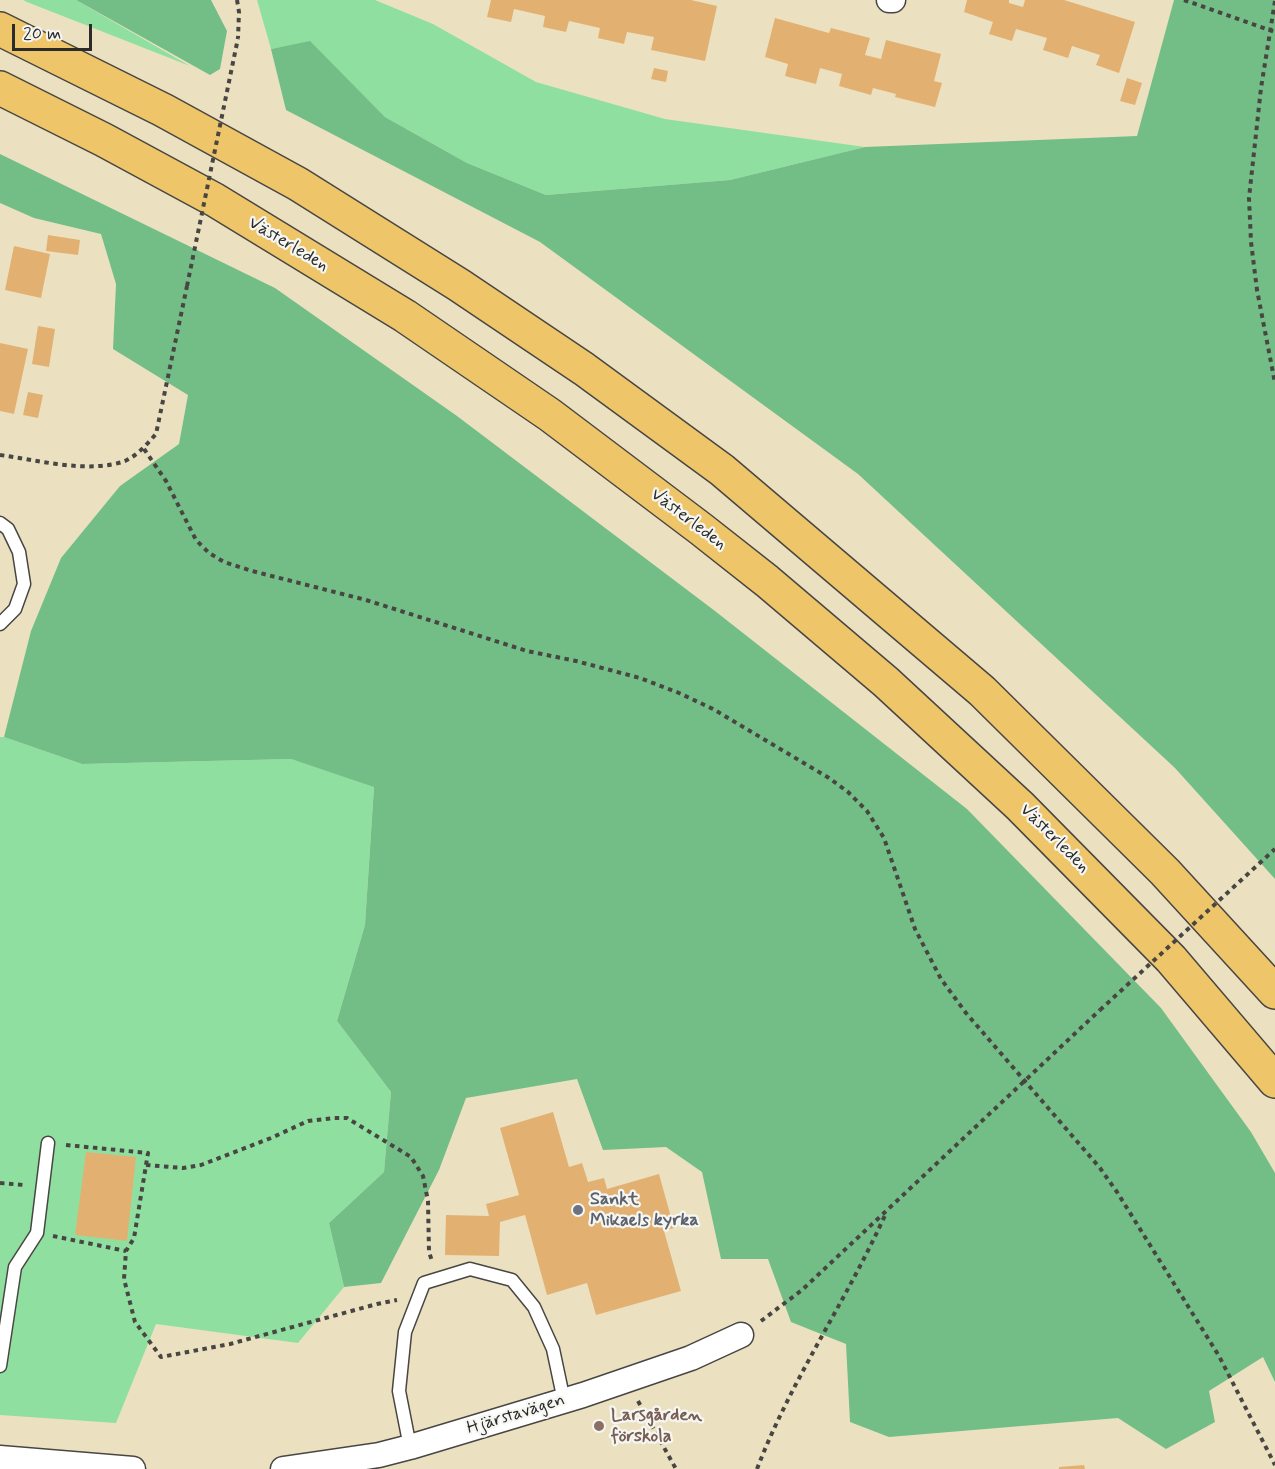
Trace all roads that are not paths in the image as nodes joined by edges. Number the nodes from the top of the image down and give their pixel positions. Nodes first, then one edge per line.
1 (0, 29) edge
2 (0, 88) edge
3 (0, 523) edge
4 (0, 624) edge
5 (1275, 992) edge
6 (1275, 1081) edge
7 (48, 1143) road end
8 (741, 1335) road end
9 (0, 1366) edge
10 (564, 1401) junction
11 (410, 1447) junction
12 (0, 1458) edge
13 (133, 1469) edge
14 (283, 1469) edge

1 - 5 highway
2 - 6 highway, Västerleden
3 - 4 lane
7 - 9 lane
8 - 10 street, Hjärstavägen
10 - 11 street, Hjärstavägen
10 - 11 lane
11 - 14 street, Hjärstavägen
12 - 13 street

